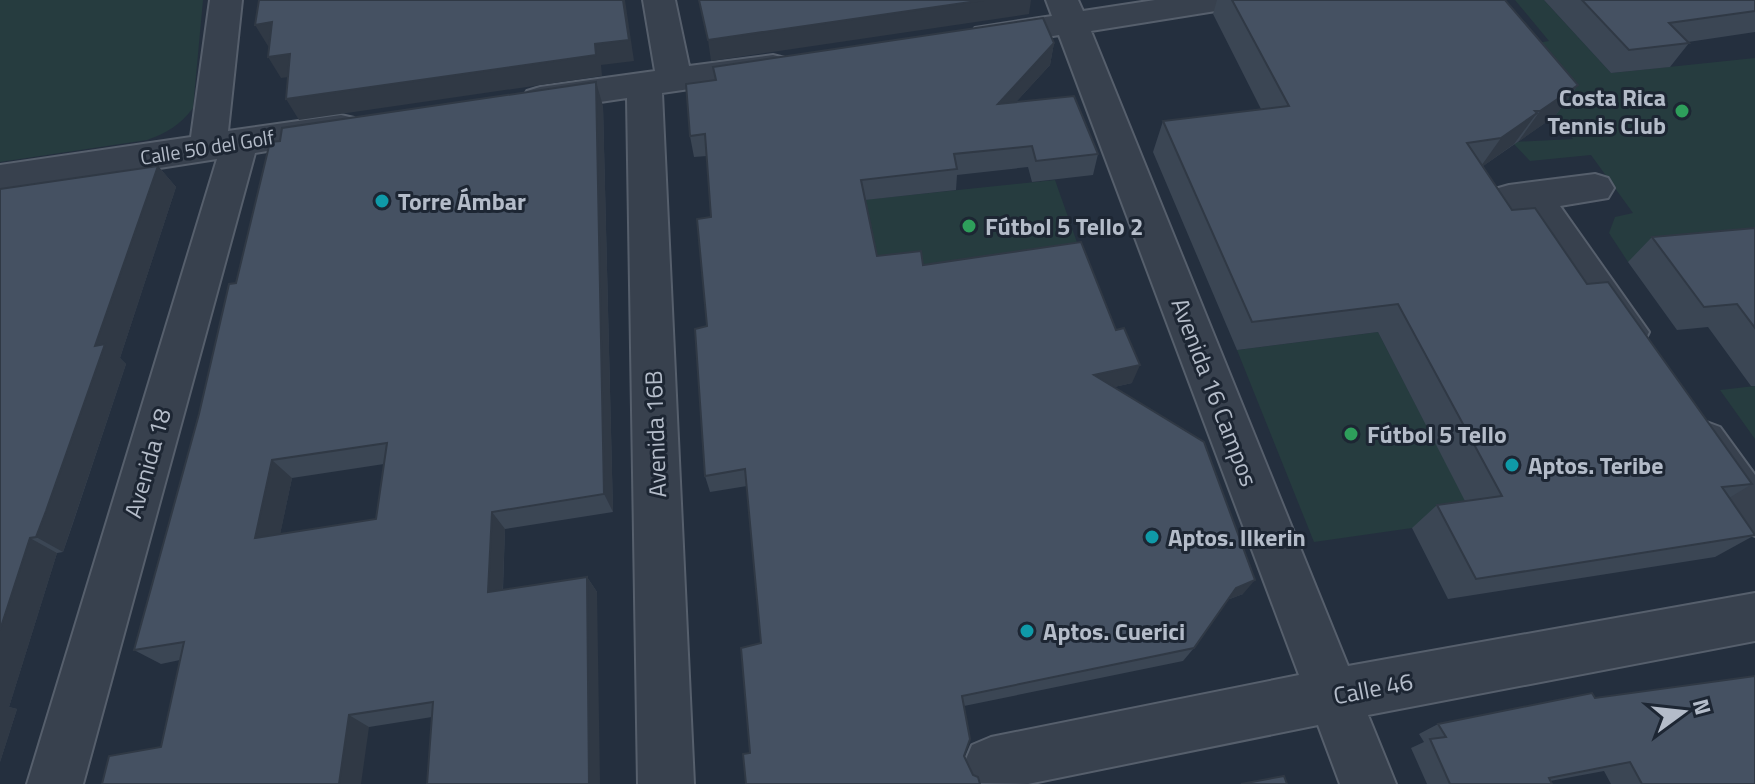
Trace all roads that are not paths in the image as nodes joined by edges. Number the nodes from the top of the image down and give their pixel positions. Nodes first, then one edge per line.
1 (226, 0) edge
2 (659, 0) edge
3 (1222, 0) edge
4 (1066, 12) edge
5 (948, 41) edge
6 (811, 60) edge
7 (659, 82) junction
8 (504, 104) edge
9 (379, 122) edge
10 (224, 145) junction
11 (0, 179) edge
12 (1595, 188) dead end
13 (1533, 197) junction
14 (1486, 202) edge
15 (1648, 361) edge
16 (1684, 412) edge
17 (1755, 514) edge
18 (1755, 617) edge
19 (1333, 695) junction
20 (991, 764) dead end
21 (55, 784) edge
22 (666, 784) edge
23 (1368, 784) edge

1 - 10 street, Avenida 18
2 - 7 street, Avenida 16B
3 - 4 street
4 - 5 street
4 - 19 street, Avenida 16 Campos
6 - 7 street
7 - 8 street
7 - 22 street, Avenida 16B
9 - 10 street, Calle 50 del Golf
10 - 11 street, Calle 50 del Golf
10 - 21 street, Avenida 18
12 - 13 street
13 - 14 street
13 - 15 street
16 - 17 street
18 - 19 street, Calle 46
19 - 20 street, Calle 46
19 - 23 street, Avenida 16 Campos

